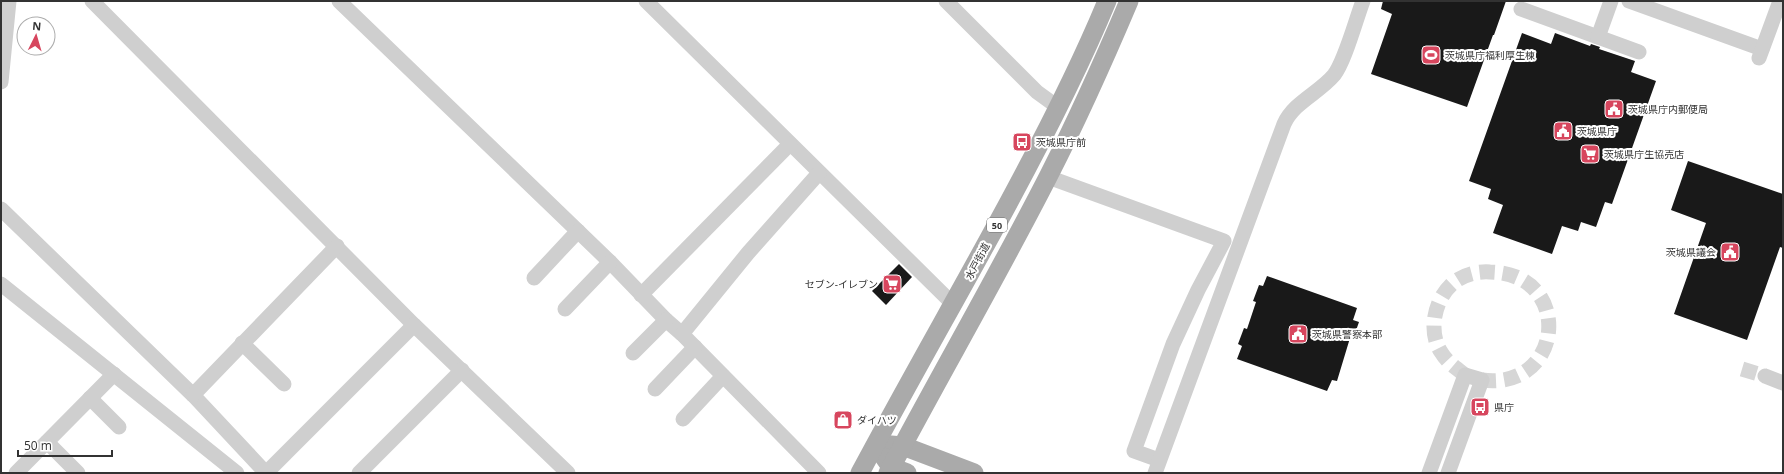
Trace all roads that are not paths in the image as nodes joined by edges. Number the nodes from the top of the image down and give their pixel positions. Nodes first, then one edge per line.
1 (9, 1) edge
2 (92, 1) edge
3 (339, 1) edge
4 (646, 1) edge
5 (946, 1) edge
6 (1107, 1) edge
7 (1129, 1) edge
8 (1363, 1) edge
9 (1611, 1) edge
10 (1629, 1) edge
11 (1780, 1) edge
12 (1521, 9) dead end
13 (1598, 37) junction
14 (1639, 52) dead end
15 (1, 82) edge
16 (1059, 108) junction
17 (1047, 130) junction
18 (1066, 140) junction
19 (790, 144) junction
20 (819, 173) junction
21 (1048, 176) junction
22 (1, 209) edge
23 (578, 231) junction
24 (337, 246) junction
25 (610, 262) junction
26 (534, 278) dead end
27 (1, 284) edge
28 (641, 295) junction
29 (954, 305) junction
30 (565, 309) dead end
31 (666, 320) junction
32 (414, 325) junction
33 (682, 334) junction
34 (242, 343) junction
35 (695, 347) junction
36 (633, 353) dead end
37 (462, 370) junction
38 (114, 374) junction
39 (723, 376) junction
40 (1765, 376) tunnel mouth
41 (1783, 383) edge
42 (284, 384) dead end
43 (655, 389) dead end
44 (193, 395) junction
45 (90, 398) junction
46 (683, 419) dead end
47 (119, 427) dead end
48 (47, 442) junction
49 (876, 444) junction
50 (902, 446) junction
51 (1157, 467) edge
52 (227, 470) edge
53 (895, 471) edge
54 (16, 473) edge
55 (78, 473) edge
56 (266, 473) edge
57 (359, 473) edge
58 (568, 473) edge
59 (819, 473) edge
60 (860, 473) edge
61 (974, 473) edge
62 (1429, 473) edge
63 (1448, 473) edge

1 - 15 street
2 - 24 street
3 - 23 street
4 - 19 street
5 - 16 street
6 - 16 main road, 水戸街道 / 50
7 - 18 main road, 50
8 - 51 street
9 - 13 street
10 - 11 street
12 - 13 street
13 - 14 street
16 - 17 main road, 水戸街道 / 50
17 - 18 main road
17 - 29 main road, 水戸街道 / 50
18 - 21 main road, 50
19 - 20 street
19 - 28 street
20 - 29 street
20 - 33 street
21 - 50 main road, 50
21 - 51 street
22 - 44 street
23 - 25 street
23 - 26 street
24 - 32 street
24 - 34 street
25 - 28 street
25 - 30 street
27 - 38 street
28 - 31 street
29 - 49 main road, 水戸街道 / 50
31 - 33 street
31 - 36 street
32 - 37 street
32 - 56 street
33 - 35 street
34 - 42 street
34 - 44 street
35 - 39 street
35 - 43 street
37 - 57 street
37 - 58 street
38 - 45 street
38 - 52 street
39 - 46 street
39 - 59 street
40 - 41 street
44 - 56 street
45 - 47 street
45 - 48 street
48 - 54 street
48 - 55 street
49 - 50 main road
49 - 53 main road, 50
49 - 60 main road, 水戸街道 / 50
50 - 53 main road, 50
50 - 61 main road
62 - 63 street

